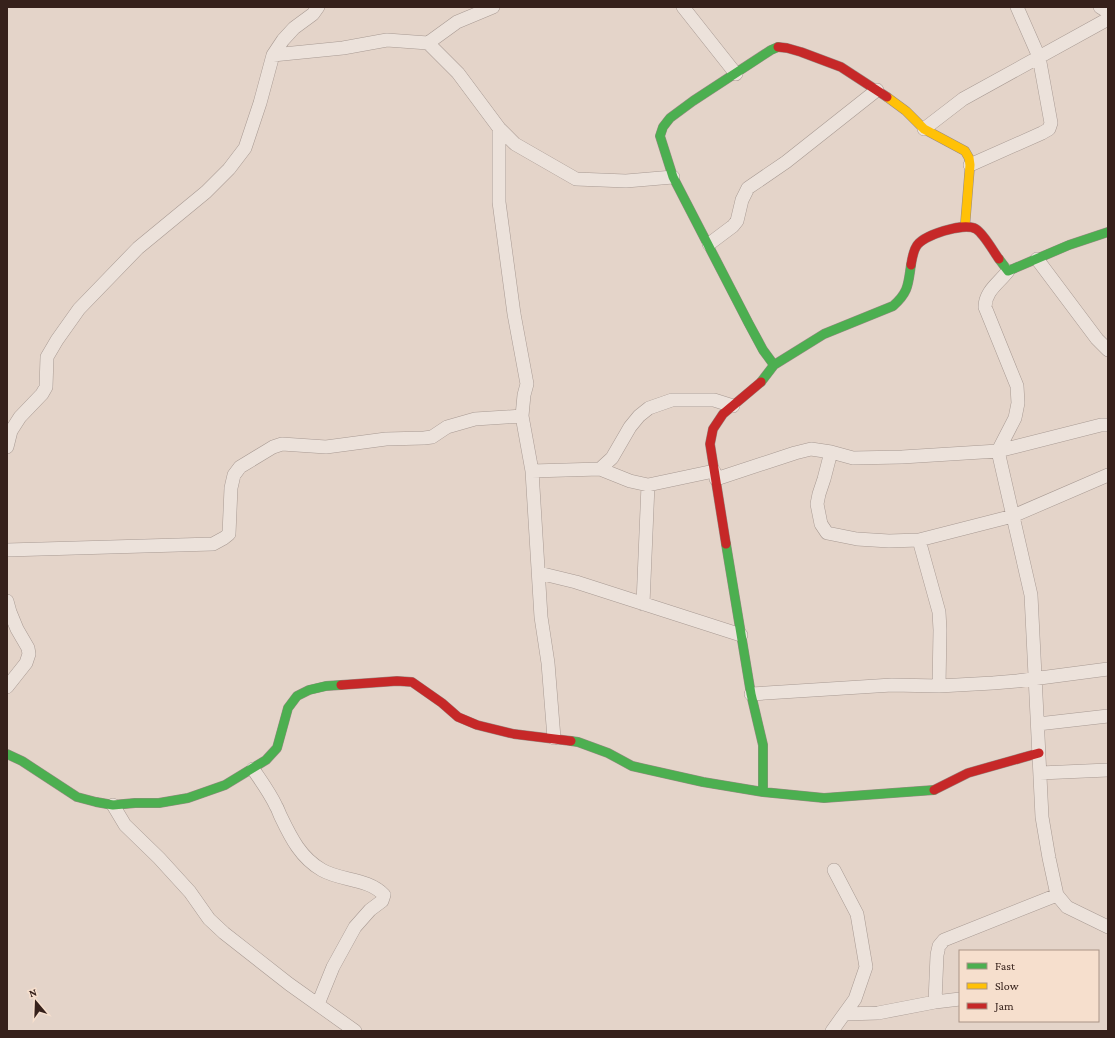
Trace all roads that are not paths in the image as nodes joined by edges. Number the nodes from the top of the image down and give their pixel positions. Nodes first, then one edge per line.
1 (318, 7) edge
2 (493, 7) edge
3 (683, 7) edge
4 (1017, 7) edge
5 (1100, 7) edge
6 (1108, 12) edge
7 (1108, 19) edge
8 (428, 43) junction
9 (273, 55) junction
10 (1039, 57) junction
11 (736, 74) junction
12 (877, 90) junction
13 (499, 128) junction
14 (924, 130) junction
15 (970, 165) junction
16 (673, 177) junction
17 (965, 226) junction
18 (1108, 232) edge
19 (708, 244) junction
20 (1038, 259) junction
21 (1008, 271) junction
22 (1108, 350) edge
23 (774, 365) junction
24 (733, 406) junction
25 (522, 416) junction
26 (1108, 425) edge
27 (8, 441) edge
28 (998, 451) junction
29 (831, 452) junction
30 (600, 469) junction
31 (532, 471) junction
32 (715, 475) junction
33 (1108, 475) edge
34 (648, 485) junction
35 (1013, 516) junction
36 (919, 540) junction
37 (7, 550) edge
38 (539, 573) junction
39 (7, 601) edge
40 (643, 604) junction
41 (742, 635) junction
42 (1108, 669) edge
43 (1036, 678) junction
44 (939, 686) junction
45 (7, 687) edge
46 (751, 694) junction
47 (1108, 716) edge
48 (1038, 724) junction
49 (554, 738) junction
50 (1039, 753) junction
51 (7, 754) edge
52 (253, 769) junction
53 (1108, 770) edge
54 (1040, 773) junction
55 (763, 792) junction
56 (113, 806) junction
57 (834, 870) dead end
58 (1057, 895) junction
59 (1108, 927) edge
60 (959, 999) edge
61 (936, 1002) junction
62 (318, 1004) junction
63 (845, 1014) junction
64 (355, 1031) edge
65 (832, 1031) edge

1 - 9 street
2 - 8 street
3 - 11 street
4 - 10 street
5 - 6 street
7 - 10 street
8 - 9 street
8 - 13 street
9 - 27 street
10 - 14 street
10 - 15 street
11 - 12 street
11 - 16 street
12 - 14 street
12 - 19 street
13 - 16 street
13 - 25 street
14 - 15 street
15 - 17 street
16 - 19 street
17 - 21 street
17 - 23 street
18 - 20 street
19 - 23 street
20 - 21 street
20 - 22 street
21 - 28 street
23 - 24 street
24 - 30 street
24 - 32 street
25 - 31 street
25 - 37 street
26 - 28 street
28 - 29 street
28 - 35 street
29 - 32 street
29 - 36 street
30 - 31 street
30 - 34 street
31 - 38 street
32 - 34 street
32 - 41 street
33 - 35 street
34 - 40 street
35 - 36 street
35 - 43 street
36 - 44 street
38 - 40 street
38 - 49 street
39 - 45 street
40 - 41 street
41 - 46 street
42 - 43 street
43 - 44 street
43 - 48 street
44 - 46 street
46 - 55 street
47 - 48 street
48 - 50 street
49 - 52 street
49 - 55 street
50 - 54 street
50 - 55 street
51 - 56 street
52 - 56 street
52 - 62 street
53 - 54 street
54 - 58 street
56 - 62 street
57 - 63 street
58 - 59 street
58 - 61 street
60 - 61 street
61 - 63 street
62 - 64 street
63 - 65 street

